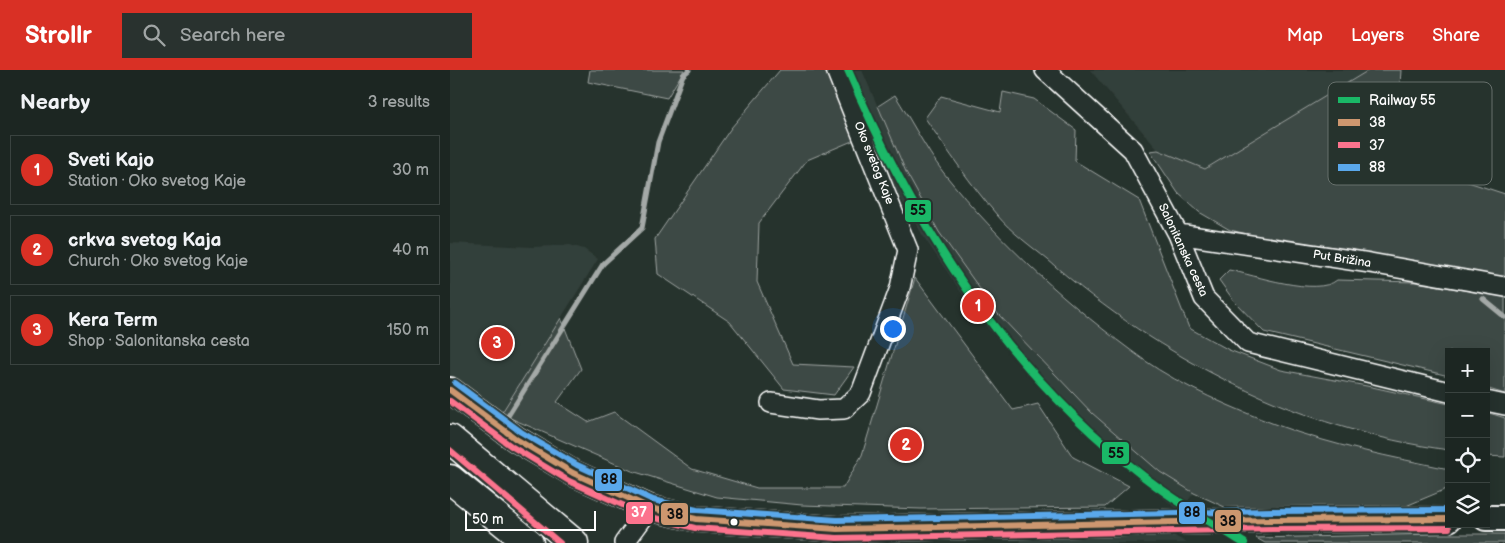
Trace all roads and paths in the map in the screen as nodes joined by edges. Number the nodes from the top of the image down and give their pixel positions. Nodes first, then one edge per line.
1 (836, 70) edge
2 (1045, 70) edge
3 (1178, 234) junction
4 (1505, 287) edge
5 (450, 390) edge
6 (1445, 391) edge
7 (1490, 402) edge
8 (771, 403) dead end
9 (1505, 405) edge
10 (450, 440) edge
11 (450, 479) edge
12 (650, 508) junction
13 (1490, 518) edge
14 (1505, 518) edge
15 (1445, 519) edge
16 (529, 543) edge
17 (574, 543) edge
18 (624, 543) edge

1 - 8 street, Oko svetog Kaje
2 - 3 street, Salonitanska cesta
3 - 4 street, Put Brižina
3 - 6 street, Salonitanska cesta
5 - 12 main road
7 - 9 street
10 - 17 highway
11 - 16 highway
12 - 15 main road
12 - 18 street
13 - 14 main road

